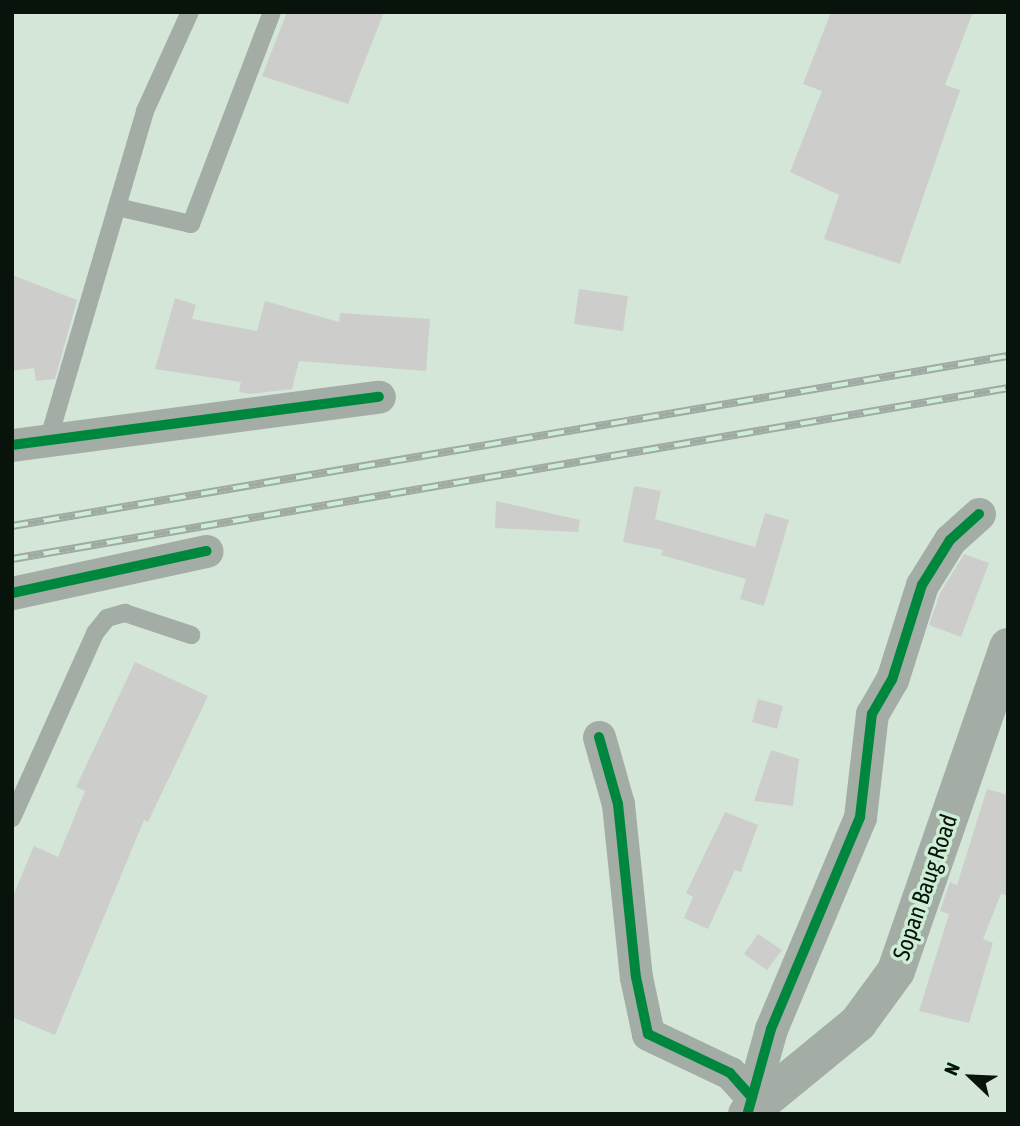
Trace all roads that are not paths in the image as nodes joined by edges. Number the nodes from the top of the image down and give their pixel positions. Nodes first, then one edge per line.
1 (190, 12) edge
2 (272, 12) edge
3 (117, 206) junction
4 (379, 397) dead end
5 (48, 441) junction
6 (12, 445) edge
7 (979, 514) dead end
8 (206, 551) dead end
9 (12, 593) edge
10 (191, 635) dead end
11 (1008, 647) edge
12 (599, 737) dead end
13 (12, 818) edge
14 (749, 1107) edge

1 - 3 lane
2 - 3 lane
3 - 5 lane
4 - 5 street
5 - 6 street
7 - 14 street
8 - 9 street
10 - 13 lane
11 - 14 street, Sopan Baug Road
12 - 14 street

